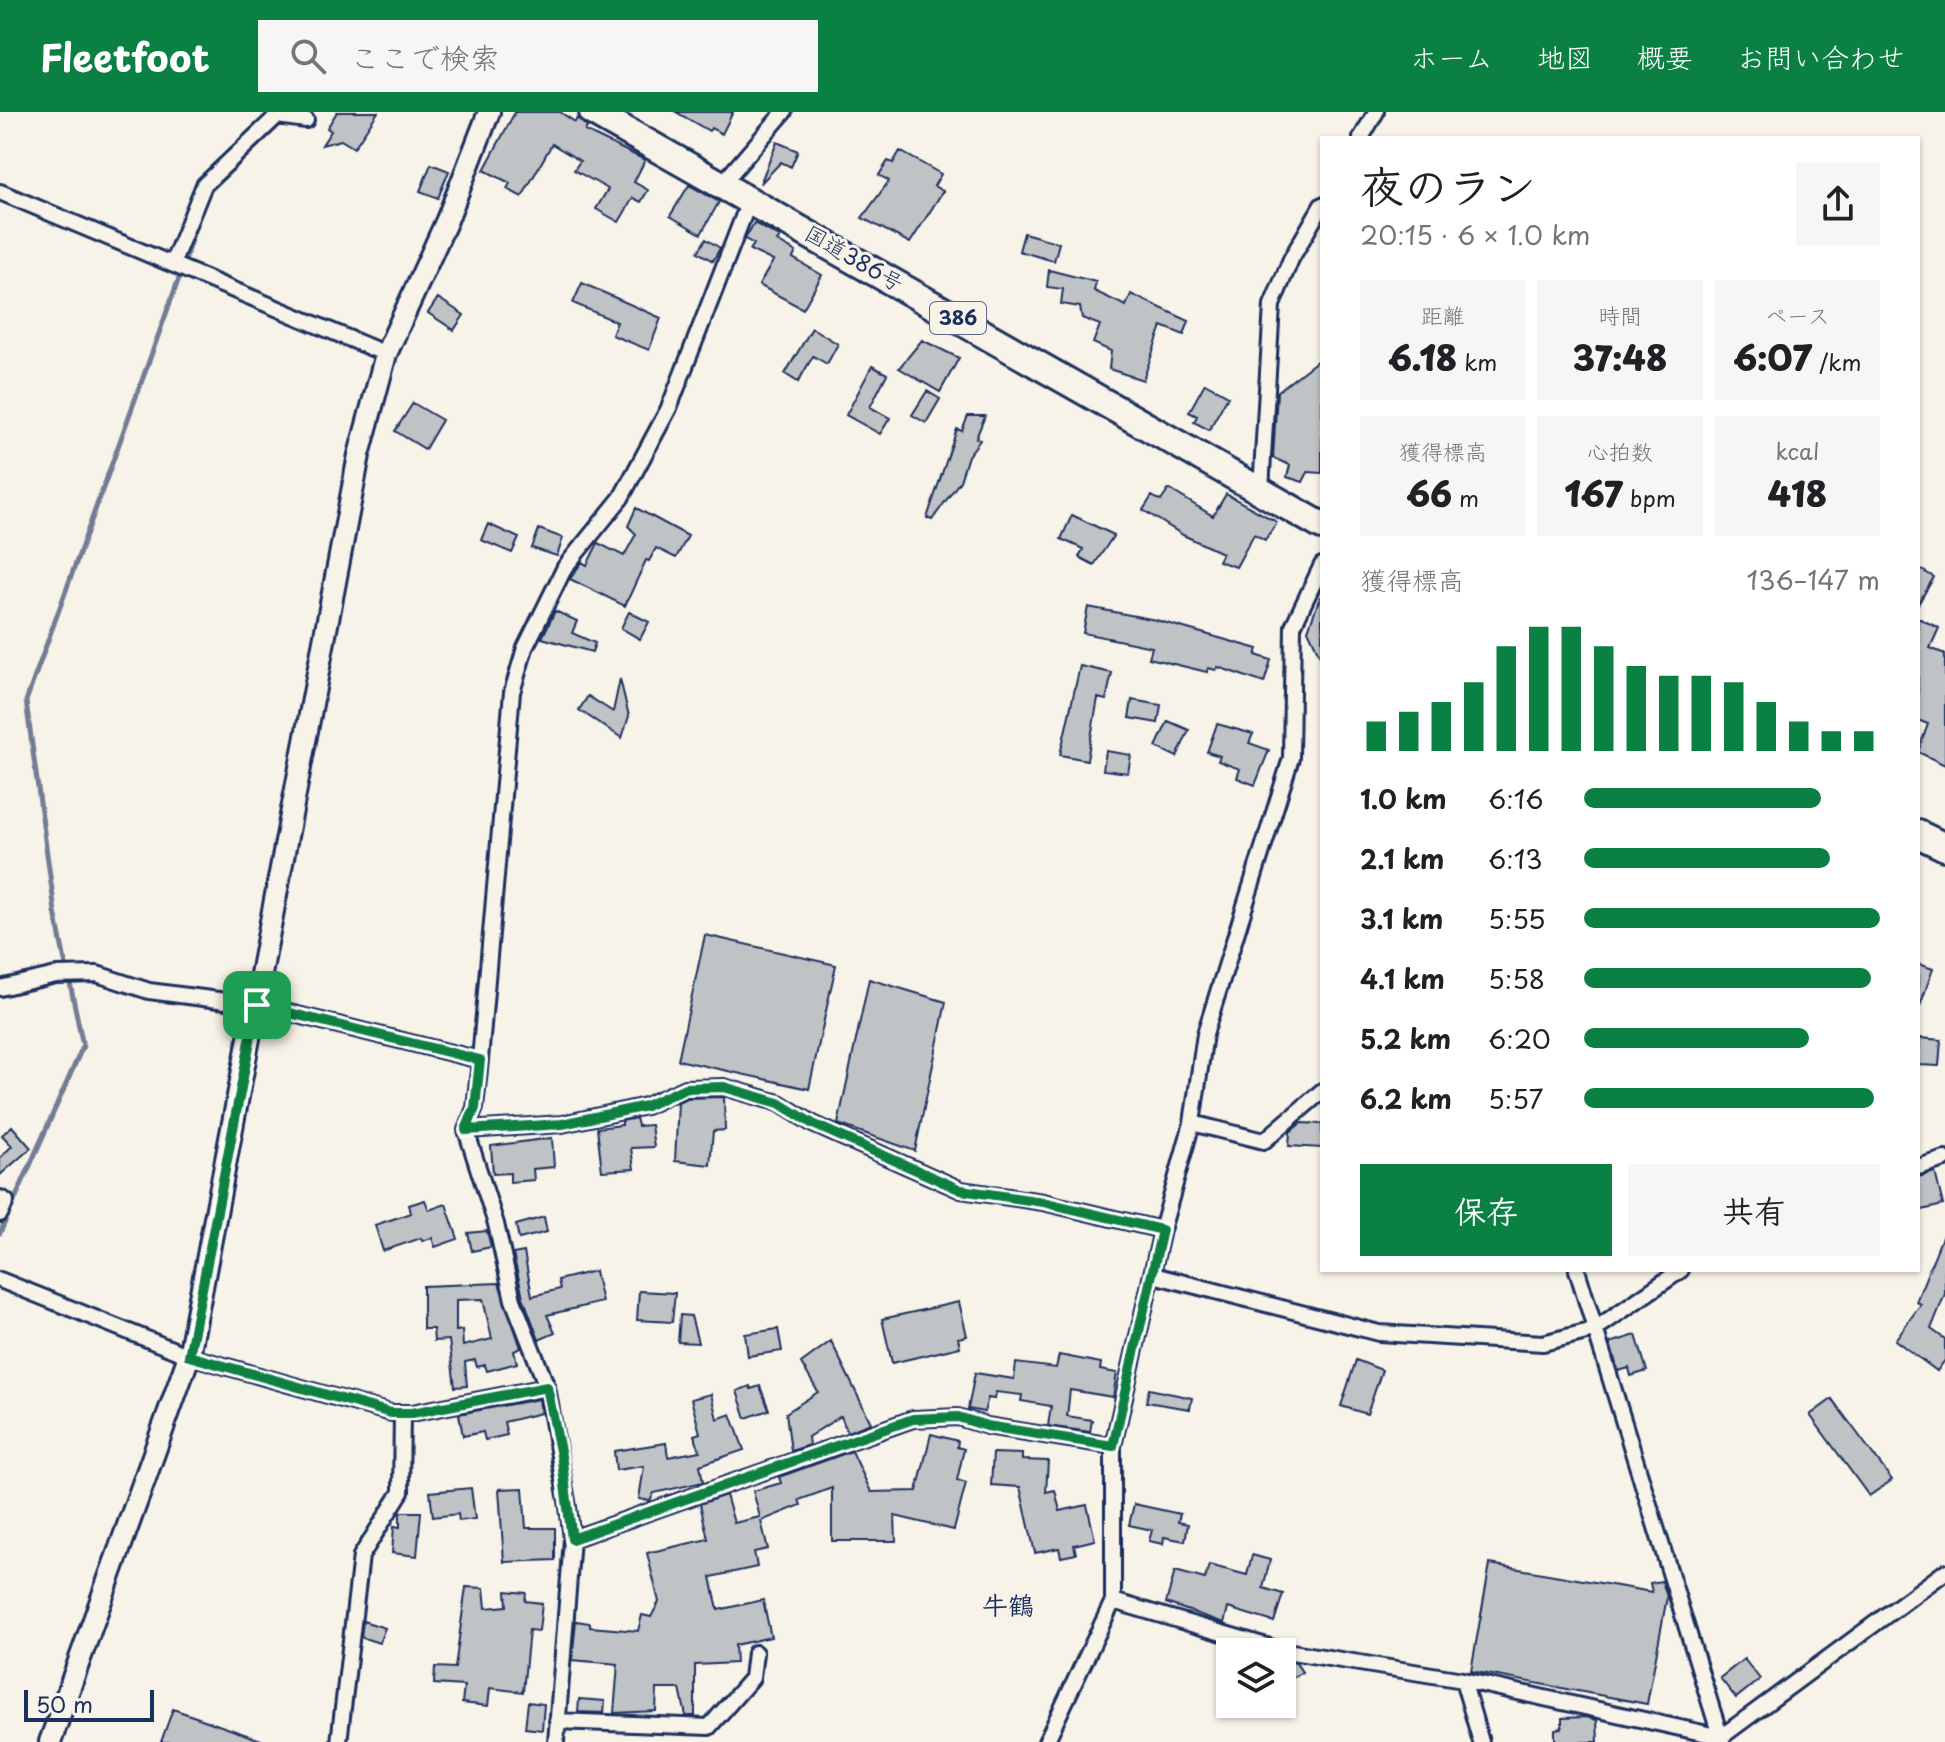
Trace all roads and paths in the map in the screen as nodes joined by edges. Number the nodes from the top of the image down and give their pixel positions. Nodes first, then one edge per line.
1 (489, 112) edge
2 (593, 112) edge
3 (784, 112) edge
4 (1376, 112) edge
5 (303, 120) dead end
6 (1362, 136) edge
7 (722, 184) junction
8 (0, 192) edge
9 (750, 199) junction
10 (1320, 208) edge
11 (172, 264) junction
12 (386, 354) junction
13 (1261, 490) junction
14 (1320, 525) edge
15 (1320, 569) edge
16 (1920, 835) edge
17 (1945, 847) edge
18 (0, 988) edge
19 (257, 1005) junction
20 (480, 1060) junction
21 (1320, 1093) edge
22 (1192, 1123) junction
23 (466, 1130) junction
24 (1945, 1159) edge
25 (1920, 1166) edge
26 (0, 1198) edge
27 (0, 1214) edge
28 (1162, 1230) junction
29 (1578, 1272) edge
30 (1678, 1272) edge
31 (1153, 1275) junction
32 (0, 1280) edge
33 (1594, 1330) junction
34 (189, 1356) junction
35 (547, 1387) junction
36 (402, 1413) junction
37 (1113, 1446) junction
38 (572, 1539) junction
39 (1945, 1572) edge
40 (1113, 1601) junction
41 (755, 1653) dead end
42 (1463, 1680) junction
43 (557, 1721) junction
44 (1721, 1739) edge
45 (50, 1742) edge
46 (339, 1742) edge
47 (556, 1742) edge
48 (1046, 1742) edge
49 (1481, 1742) edge

1 - 12 street
2 - 7 highway, 国道386号 / 386
3 - 7 street
4 - 6 street
5 - 11 street
7 - 9 highway, 国道386号 / 386
8 - 11 street
9 - 13 highway, 国道386号 / 386
9 - 20 street
10 - 13 street
11 - 12 street
12 - 19 street
13 - 14 highway, 国道386号 / 386
15 - 22 street
16 - 17 highway
18 - 19 street
19 - 20 street
19 - 34 street
20 - 23 street
21 - 22 street
22 - 28 street
23 - 28 street
23 - 35 street
24 - 25 street
26 - 27 street
28 - 31 street
29 - 33 street
30 - 33 street
31 - 33 street
31 - 37 street
32 - 34 street
33 - 44 street
34 - 36 street
34 - 45 street
35 - 36 street
35 - 38 street
36 - 46 street
37 - 38 street
37 - 40 street
38 - 43 street
39 - 44 street
40 - 42 street
40 - 48 street
41 - 43 street
42 - 44 street
42 - 49 street
43 - 47 street

